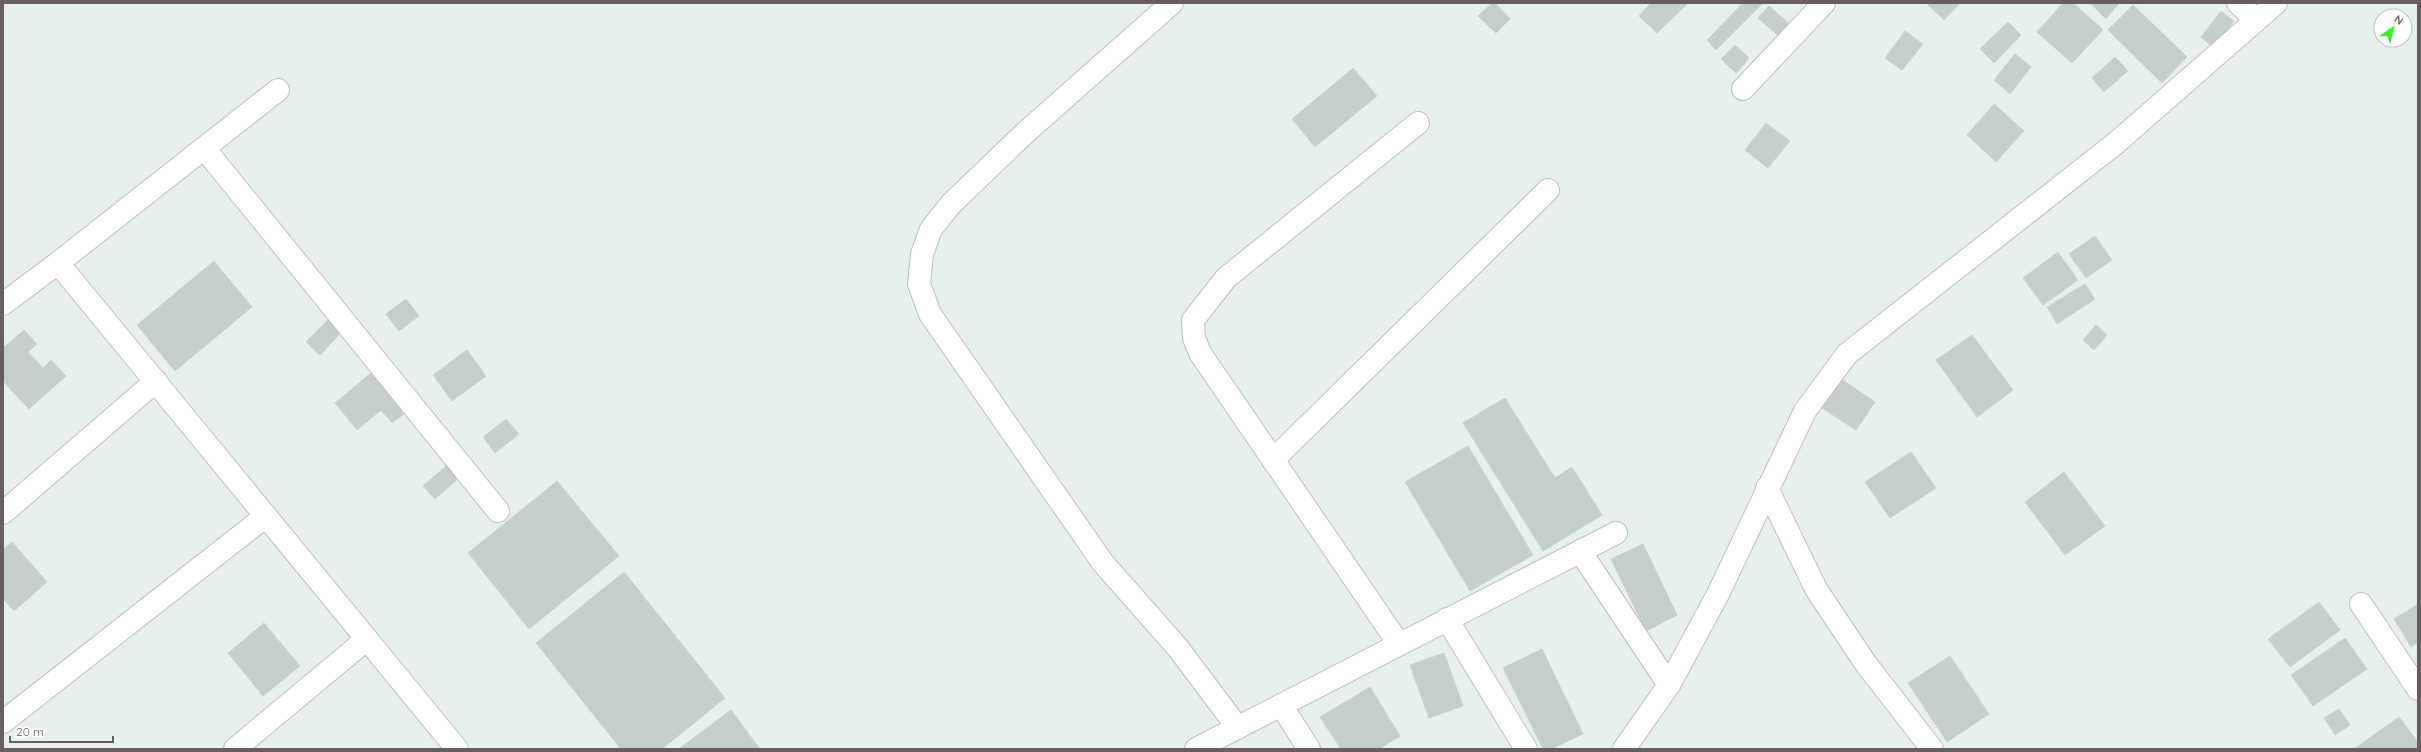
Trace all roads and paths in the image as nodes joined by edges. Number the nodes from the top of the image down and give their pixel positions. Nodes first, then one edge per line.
1 (1172, 3) edge
2 (1824, 3) edge
3 (2238, 3) edge
4 (2276, 3) edge
5 (2256, 20) junction
6 (1743, 89) dead end
7 (278, 90) dead end
8 (1418, 123) dead end
9 (204, 148) junction
10 (1548, 190) dead end
11 (58, 263) junction
12 (3, 304) edge
13 (156, 381) junction
14 (1273, 460) junction
15 (1767, 488) junction
16 (498, 511) dead end
17 (3, 513) edge
18 (266, 516) junction
19 (1616, 533) dead end
20 (1580, 551) junction
21 (2361, 604) dead end
22 (1448, 619) junction
23 (367, 639) junction
24 (1399, 644) junction
25 (1669, 685) junction
26 (2418, 689) edge
27 (1281, 705) junction
28 (3, 722) edge
29 (1238, 728) junction
30 (234, 749) edge
31 (457, 749) edge
32 (1196, 749) edge
33 (1309, 749) edge
34 (1526, 749) edge
35 (1624, 749) edge
36 (1932, 749) edge

1 - 29 street
2 - 6 street
3 - 5 street
4 - 5 street
5 - 15 street
7 - 9 street
8 - 14 street
9 - 11 street
9 - 16 street
10 - 14 street
11 - 12 street
11 - 13 street
13 - 17 street
13 - 18 street
14 - 24 street
15 - 25 street
15 - 36 street
18 - 23 street
18 - 28 street
19 - 20 street
20 - 22 street
20 - 25 street
21 - 26 street
22 - 24 street
22 - 34 street
23 - 30 street
23 - 31 street
24 - 27 street
25 - 35 street
27 - 29 street
27 - 33 street
29 - 32 street

